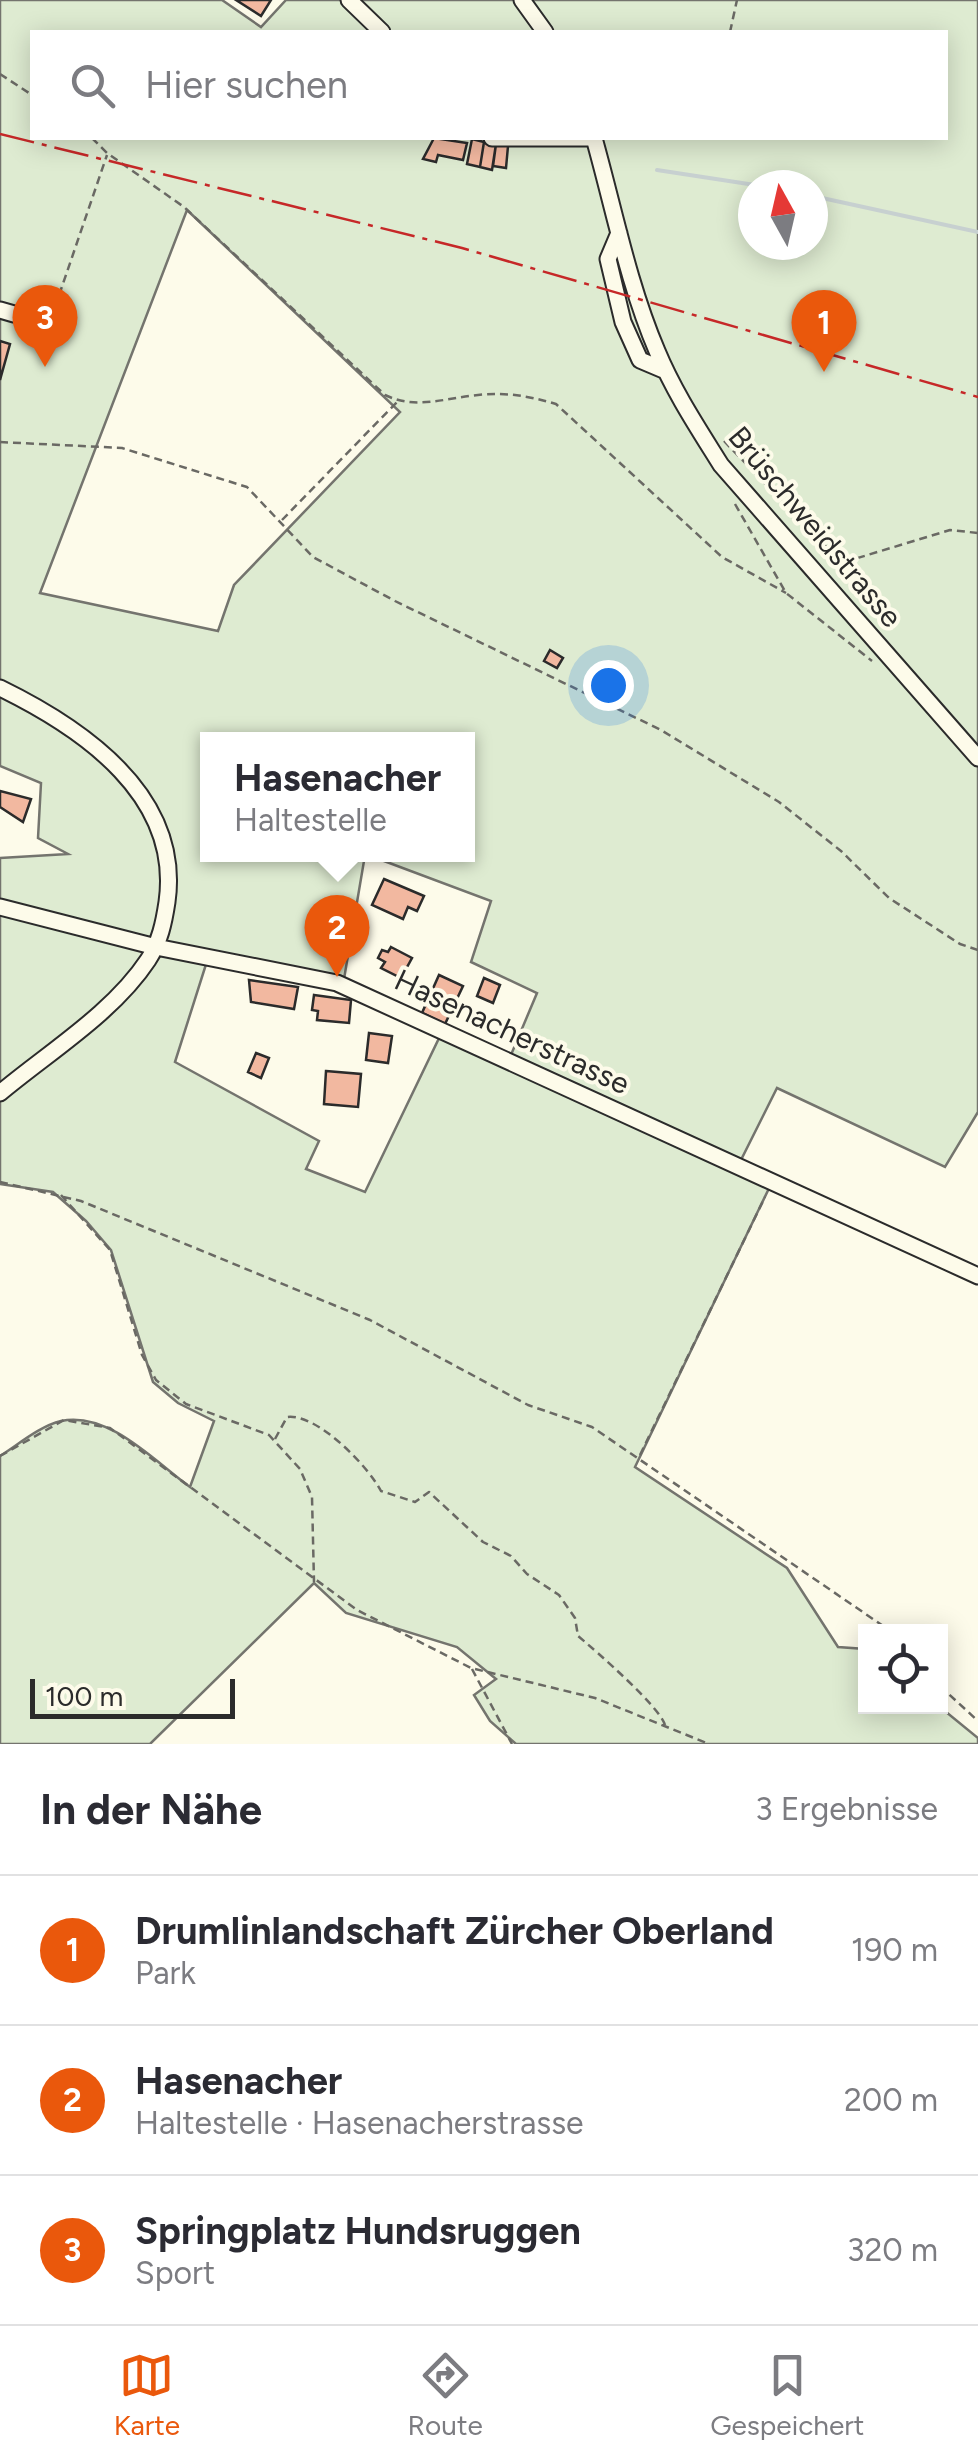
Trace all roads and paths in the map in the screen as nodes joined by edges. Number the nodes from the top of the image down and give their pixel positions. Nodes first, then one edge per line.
1 (349, 0) edge
2 (522, 0) edge
3 (737, 0) edge
4 (380, 30) edge
5 (544, 30) edge
6 (730, 30) edge
7 (0, 74) edge
8 (30, 95) edge
9 (94, 140) edge
10 (595, 140) edge
11 (107, 154) junction
12 (7, 312) edge
13 (398, 402) junction
14 (694, 423) junction
15 (0, 442) edge
16 (732, 494) dead end
17 (281, 521) junction
18 (978, 532) edge
19 (786, 593) junction
20 (905, 676) junction
21 (0, 688) edge
22 (978, 758) edge
23 (0, 907) edge
24 (156, 947) junction
25 (978, 950) edge
26 (0, 1093) edge
27 (0, 1182) edge
28 (772, 1182) junction
29 (60, 1194) junction
30 (978, 1276) edge
31 (275, 1440) junction
32 (0, 1456) edge
33 (640, 1457) junction
34 (314, 1582) junction
35 (880, 1624) edge
36 (471, 1668) junction
37 (948, 1693) edge
38 (978, 1721) edge
39 (665, 1726) junction
40 (512, 1744) edge
41 (709, 1744) edge

1 - 4 street
2 - 5 street
3 - 6 path
7 - 8 path
9 - 11 path
10 - 14 street, Brüschweidstrasse
11 - 12 path
11 - 13 path
13 - 17 path
13 - 19 path
14 - 18 path
14 - 20 street, Brüschweidstrasse
15 - 17 path
16 - 19 path
17 - 25 path
19 - 20 path
20 - 22 street, Brüschweidstrasse
21 - 24 street
23 - 24 street, Hasenacherstrasse
24 - 26 street
24 - 28 street, Hasenacherstrasse
27 - 29 path
28 - 30 street, Hasenacherstrasse
28 - 33 path
29 - 31 path
29 - 33 path
31 - 34 path
31 - 39 path
32 - 34 path
33 - 35 path
34 - 36 path
36 - 39 path
36 - 40 path
37 - 38 path
39 - 41 path

